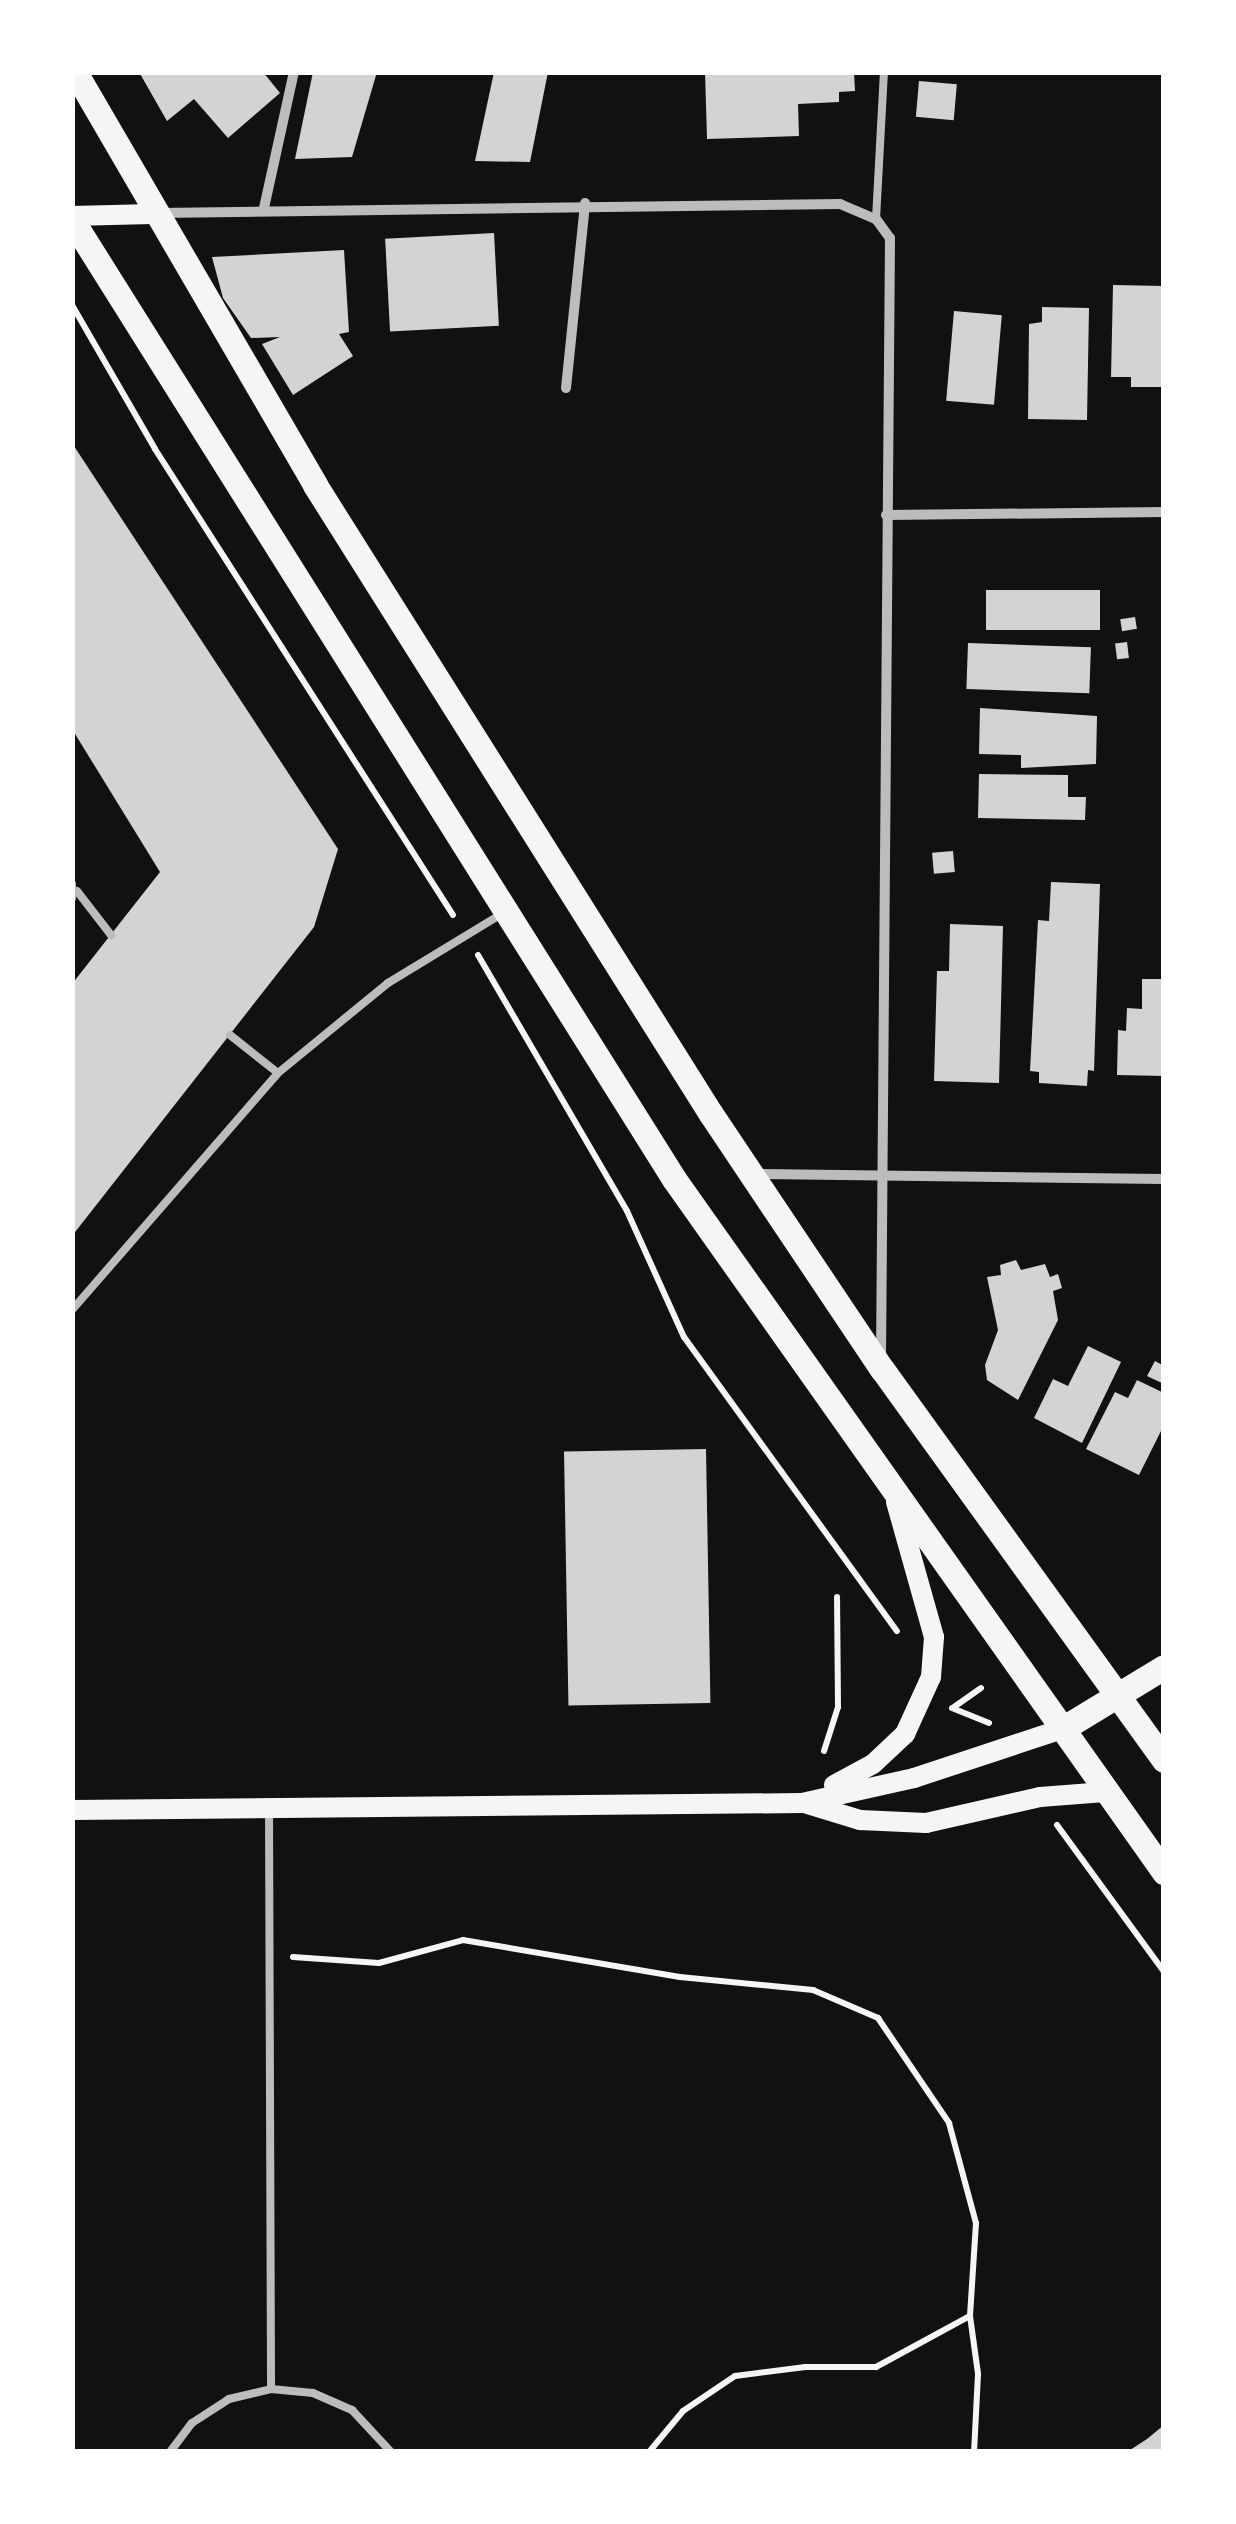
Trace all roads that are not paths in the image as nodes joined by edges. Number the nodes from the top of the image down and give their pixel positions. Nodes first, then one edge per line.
1 (75, 72) edge
2 (294, 72) edge
3 (884, 72) edge
4 (584, 203) junction
5 (264, 208) junction
6 (152, 214) junction
7 (72, 218) edge
8 (876, 219) junction
9 (566, 388) dead end
10 (1164, 512) edge
11 (886, 515) junction
12 (74, 891) edge
13 (503, 913) junction
14 (111, 934) dead end
15 (230, 1035) dead end
16 (278, 1074) junction
17 (751, 1174) junction
18 (880, 1174) junction
19 (1164, 1179) edge
20 (72, 1310) edge
21 (882, 1369) junction
22 (894, 1496) junction
23 (1164, 1667) edge
24 (1117, 1696) junction
25 (1062, 1729) junction
26 (1164, 1760) edge
27 (1105, 1792) junction
28 (802, 1803) junction
29 (269, 1808) junction
30 (72, 1810) edge
31 (1164, 1872) edge
32 (271, 2389) junction
33 (170, 2452) edge
34 (391, 2452) edge

1 - 6 main road
2 - 5 street
3 - 8 lane
4 - 5 street
4 - 8 street
4 - 9 street
5 - 6 street
6 - 7 main road
6 - 17 main road
7 - 13 main road
8 - 11 street
10 - 11 street
11 - 18 street
12 - 14 lane
13 - 16 lane
13 - 22 main road
15 - 16 lane
16 - 20 lane
17 - 18 street
17 - 21 main road
18 - 19 street
18 - 21 street
21 - 24 main road
22 - 25 main road
22 - 28 main road
23 - 24 main road
24 - 25 main road
24 - 26 main road
25 - 27 main road
25 - 28 main road
27 - 28 main road
27 - 31 main road
28 - 29 main road
29 - 30 main road
29 - 32 lane
32 - 33 lane
32 - 34 lane

